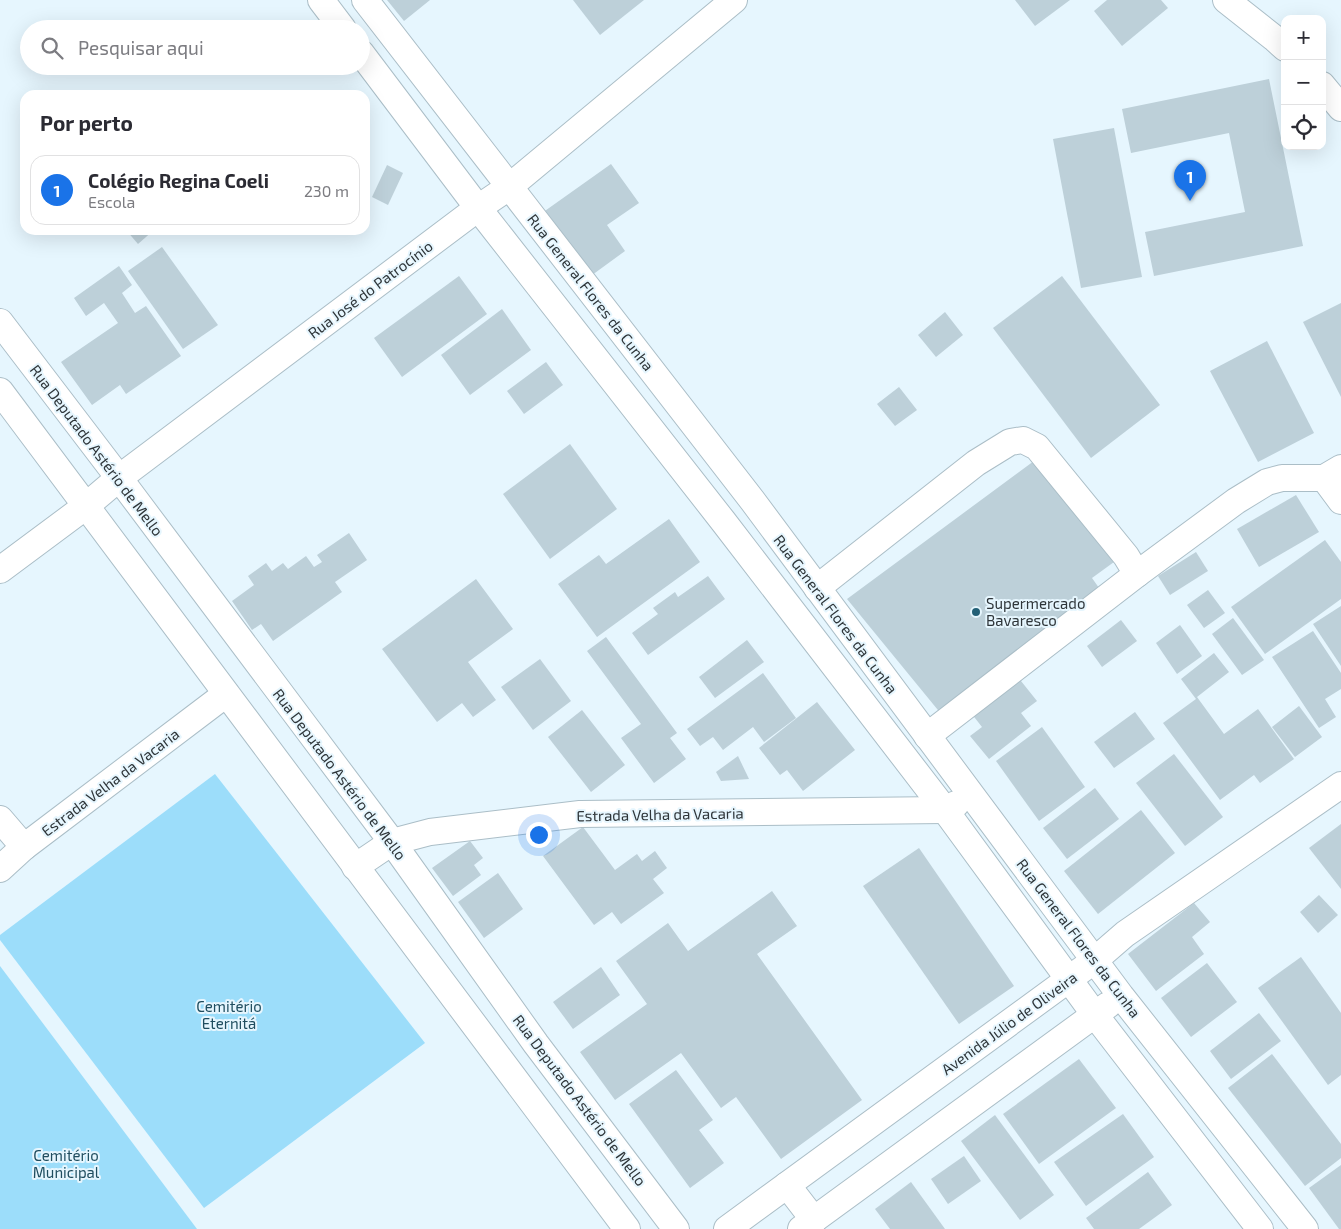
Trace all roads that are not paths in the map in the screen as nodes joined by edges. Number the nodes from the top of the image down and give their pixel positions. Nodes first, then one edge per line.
1 (321, 0) edge
2 (365, 0) edge
3 (734, 0) edge
4 (1226, 0) edge
5 (336, 20) edge
6 (1281, 44) edge
7 (370, 65) edge
8 (1326, 90) edge
9 (1341, 108) edge
10 (509, 187) junction
11 (478, 208) junction
12 (0, 322) edge
13 (0, 391) edge
14 (1332, 473) edge
15 (119, 478) junction
16 (752, 500) junction
17 (1341, 500) edge
18 (86, 506) junction
19 (723, 521) junction
20 (0, 570) edge
21 (1138, 574) junction
22 (817, 588) junction
23 (219, 612) junction
24 (186, 639) junction
25 (226, 694) junction
26 (928, 736) junction
27 (1341, 785) edge
28 (971, 794) junction
29 (945, 810) junction
30 (0, 819) edge
31 (392, 842) junction
32 (24, 847) junction
33 (355, 866) junction
34 (0, 870) edge
35 (1095, 960) junction
36 (1068, 979) junction
37 (1121, 996) junction
38 (1095, 1015) junction
39 (536, 1044) junction
40 (506, 1068) junction
41 (1225, 1127) junction
42 (1198, 1147) junction
43 (787, 1185) junction
44 (807, 1225) edge
45 (627, 1229) edge
46 (676, 1229) edge
47 (727, 1229) edge
48 (1260, 1229) edge
49 (1305, 1229) edge

1 - 5 street
2 - 10 street, Rua General Flores da Cunha
3 - 10 street, Rua José do Patrocínio
4 - 6 street
7 - 11 street, Rua General Flores da Cunha
8 - 9 street
10 - 11 street, Rua José do Patrocínio
10 - 16 street, Rua General Flores da Cunha
11 - 15 street, Rua José do Patrocínio
11 - 19 street, Rua General Flores da Cunha
12 - 15 street, Rua Deputado Astério de Mello
13 - 18 street
14 - 17 street
14 - 21 street
15 - 18 street, Rua José do Patrocínio
15 - 23 street, Rua Deputado Astério de Mello
16 - 19 street
16 - 22 street, Rua General Flores da Cunha
18 - 20 street, Rua José do Patrocínio
18 - 24 street
19 - 29 street, Rua General Flores da Cunha
21 - 22 street
21 - 26 street
22 - 26 street, Rua General Flores da Cunha
23 - 24 street
23 - 31 street, Rua Deputado Astério de Mello
24 - 25 street
25 - 32 street, Estrada Velha da Vacaria
25 - 33 street
26 - 28 street, Rua General Flores da Cunha
27 - 35 street, Avenida Júlio de Oliveira
28 - 29 street
28 - 35 street, Rua General Flores da Cunha
29 - 31 street, Estrada Velha da Vacaria
29 - 36 street, Rua General Flores da Cunha
30 - 32 street
31 - 33 street, Estrada Velha da Vacaria
31 - 39 street, Rua Deputado Astério de Mello
32 - 34 street, Estrada Velha da Vacaria
33 - 40 street
35 - 36 street, Avenida Júlio de Oliveira
35 - 37 street, Rua General Flores da Cunha
36 - 38 street, Rua General Flores da Cunha
36 - 43 street, Avenida Júlio de Oliveira
37 - 38 street
37 - 41 street, Rua General Flores da Cunha
38 - 42 street, Rua General Flores da Cunha
38 - 44 street
39 - 40 street
39 - 46 street, Rua Deputado Astério de Mello
40 - 45 street
41 - 42 street
41 - 49 street, Rua General Flores da Cunha
42 - 48 street, Rua General Flores da Cunha
43 - 44 street
43 - 47 street, Avenida Júlio de Oliveira

